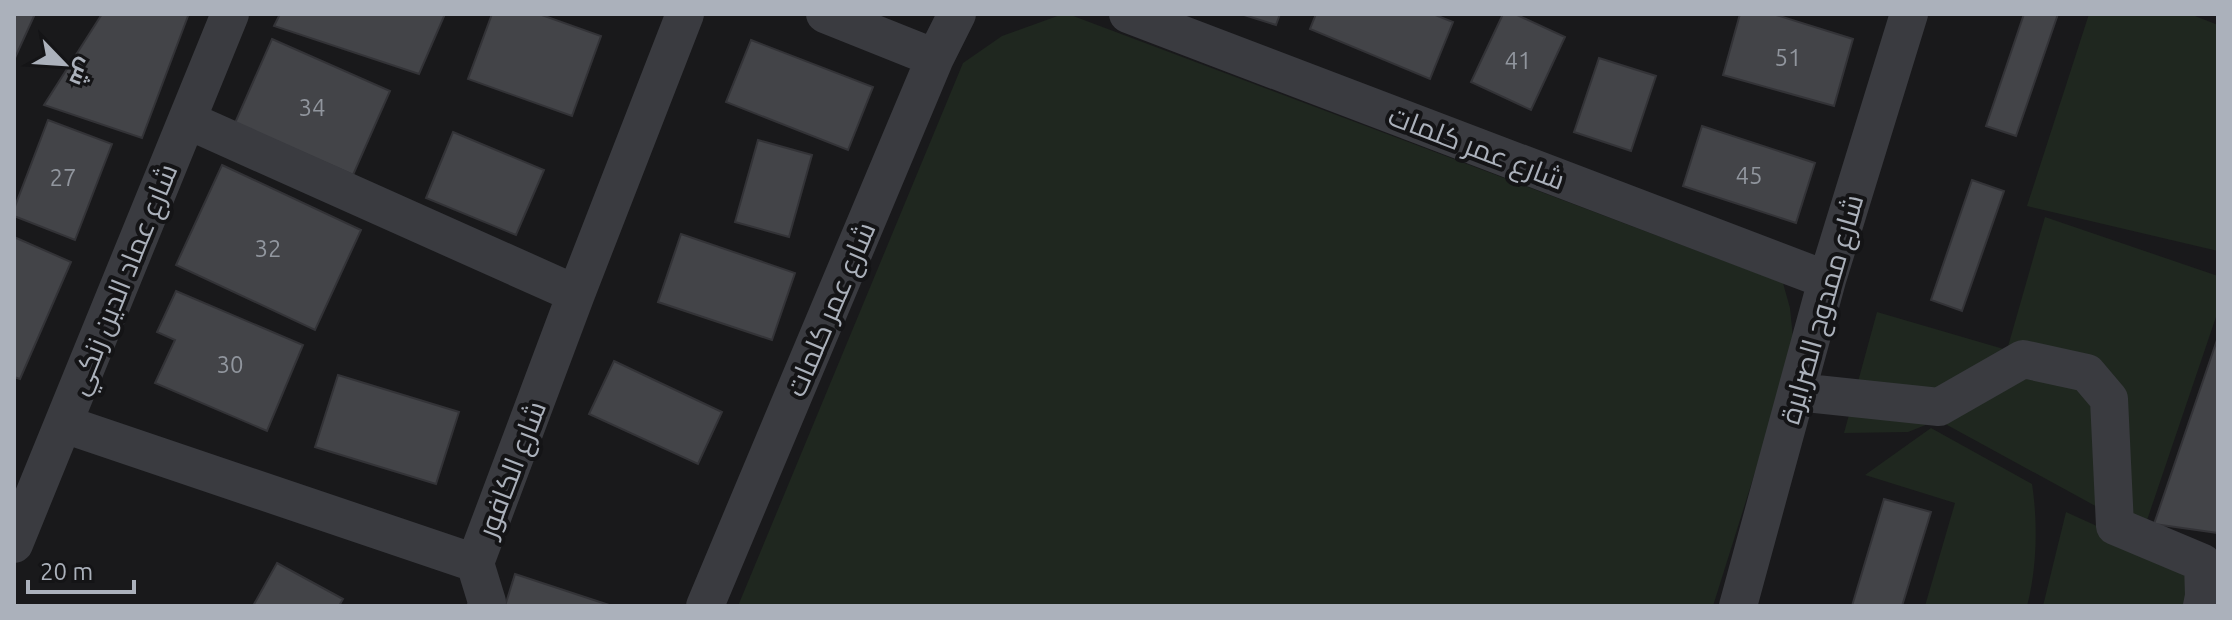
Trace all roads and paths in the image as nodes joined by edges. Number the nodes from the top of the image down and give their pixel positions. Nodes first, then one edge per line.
1 (230, 14) edge
2 (685, 14) edge
3 (825, 14) edge
4 (957, 14) edge
5 (1128, 14) edge
6 (1909, 14) edge
7 (935, 58) junction
8 (187, 120) junction
9 (1827, 280) junction
10 (576, 294) junction
11 (1797, 392) junction
12 (64, 424) junction
13 (14, 544) edge
14 (475, 563) junction
15 (486, 606) edge
16 (705, 606) edge
17 (1738, 606) edge
18 (2202, 606) edge

1 - 8 street, شارع عماد الدين زنكي
2 - 10 street, شارع الكافور
3 - 7 street
4 - 7 street, شارع عمر كلمات
5 - 9 street, شارع عمر كلمات
6 - 9 street, شارع ممدوح الصرايرة
7 - 16 street, شارع عمر كلمات
8 - 10 street
8 - 12 street, شارع عماد الدين زنكي
9 - 11 street, شارع ممدوح الصرايرة
10 - 14 street, شارع الكافور
11 - 17 street, شارع ممدوح الصرايرة
11 - 18 street
12 - 13 street, شارع عماد الدين زنكي
12 - 14 street, شارع الكافور
14 - 15 street

